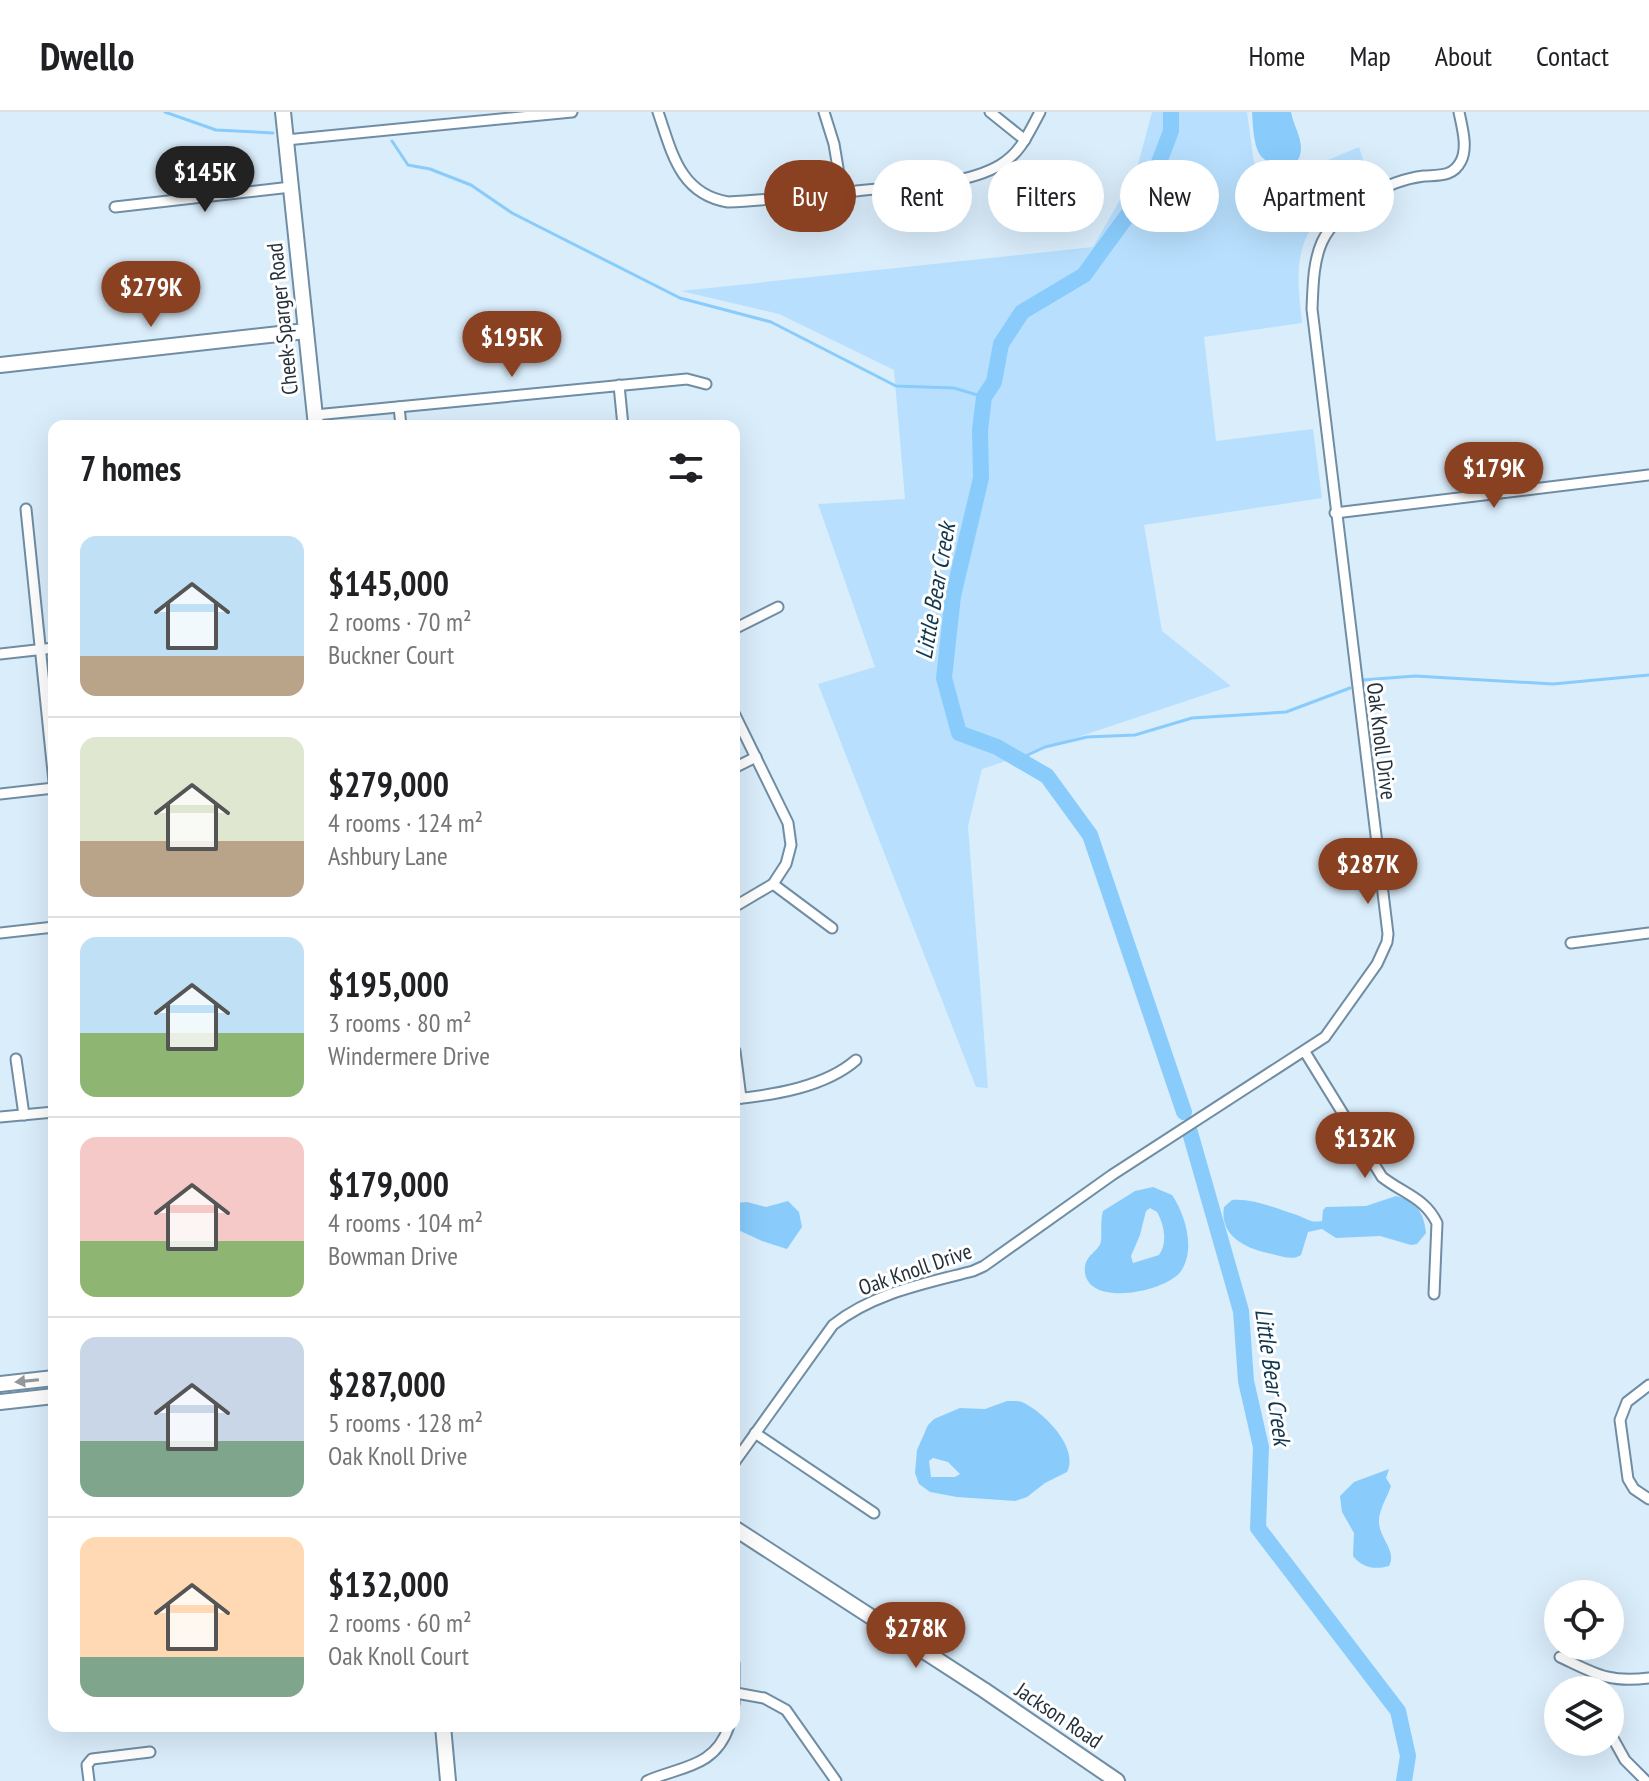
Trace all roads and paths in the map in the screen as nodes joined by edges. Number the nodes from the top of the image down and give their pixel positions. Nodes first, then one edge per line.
1 (283, 112) edge
2 (572, 112) edge
3 (658, 112) edge
4 (824, 112) edge
5 (990, 112) edge
6 (1040, 112) edge
7 (1459, 112) edge
8 (286, 140) junction
9 (1025, 140) junction
10 (837, 160) edge
11 (291, 187) junction
12 (856, 190) edge
13 (764, 200) edge
14 (115, 207) dead end
15 (306, 331) junction
16 (0, 365) edge
17 (706, 384) dead end
18 (619, 385) junction
19 (399, 407) junction
20 (315, 420) edge
21 (321, 420) edge
22 (400, 420) edge
23 (622, 420) edge
24 (1649, 475) edge
25 (26, 509) dead end
26 (1335, 513) junction
27 (778, 607) dead end
28 (740, 626) edge
29 (48, 649) edge
30 (41, 650) junction
31 (0, 654) edge
32 (48, 721) edge
33 (740, 725) edge
34 (756, 757) junction
35 (740, 765) edge
36 (48, 789) edge
37 (0, 794) edge
38 (773, 884) junction
39 (740, 903) edge
40 (48, 928) edge
41 (832, 928) dead end
42 (0, 933) edge
43 (1649, 933) edge
44 (1571, 943) dead end
45 (1305, 1052) junction
46 (16, 1059) dead end
47 (856, 1060) dead end
48 (740, 1097) edge
49 (48, 1113) edge
50 (24, 1115) junction
51 (0, 1117) edge
52 (1434, 1294) dead end
53 (48, 1379) edge
54 (0, 1384) edge
55 (1649, 1385) edge
56 (48, 1397) edge
57 (0, 1402) edge
58 (755, 1433) junction
59 (740, 1454) edge
60 (1649, 1499) edge
61 (874, 1513) dead end
62 (740, 1532) edge
63 (1565, 1660) edge
64 (1594, 1676) edge
65 (1649, 1678) edge
66 (1624, 1681) edge
67 (740, 1699) edge
68 (444, 1732) edge
69 (726, 1732) edge
70 (150, 1752) dead end
71 (1623, 1756) edge
72 (1100, 1776) edge
73 (89, 1781) edge
74 (448, 1781) edge
75 (647, 1781) edge
76 (836, 1781) edge
77 (1117, 1781) edge
78 (1646, 1781) edge

1 - 8 main road, Cheek-Sparger Road
2 - 8 street
3 - 13 street
4 - 10 street
5 - 9 street
6 - 9 street
7 - 26 street, Oak Knoll Drive
8 - 11 main road, Cheek-Sparger Road
9 - 12 street
11 - 14 street
11 - 15 main road, Cheek-Sparger Road
15 - 16 main road
15 - 20 main road, Cheek-Sparger Road
17 - 18 street
18 - 19 street
18 - 23 street
19 - 21 street
19 - 22 street
24 - 26 street
25 - 30 street
26 - 45 street, Oak Knoll Drive
27 - 28 street
29 - 30 street
30 - 31 street
30 - 32 street
33 - 34 street
34 - 35 street
34 - 38 street
36 - 37 street
38 - 39 street
38 - 41 street
40 - 42 street
43 - 44 street
45 - 52 street
45 - 58 street, Oak Knoll Drive
46 - 50 street
47 - 48 street
49 - 50 street
50 - 51 street
53 -> 54 main road
55 - 60 street
56 - 57 main road
58 - 59 street, Oak Knoll Drive
58 - 61 street
62 - 72 main road, Jackson Road
63 - 64 street
65 - 66 street
67 - 76 street
68 - 74 main road
69 - 75 street
70 - 73 street
71 - 78 street
72 - 77 main road, Jackson Road

